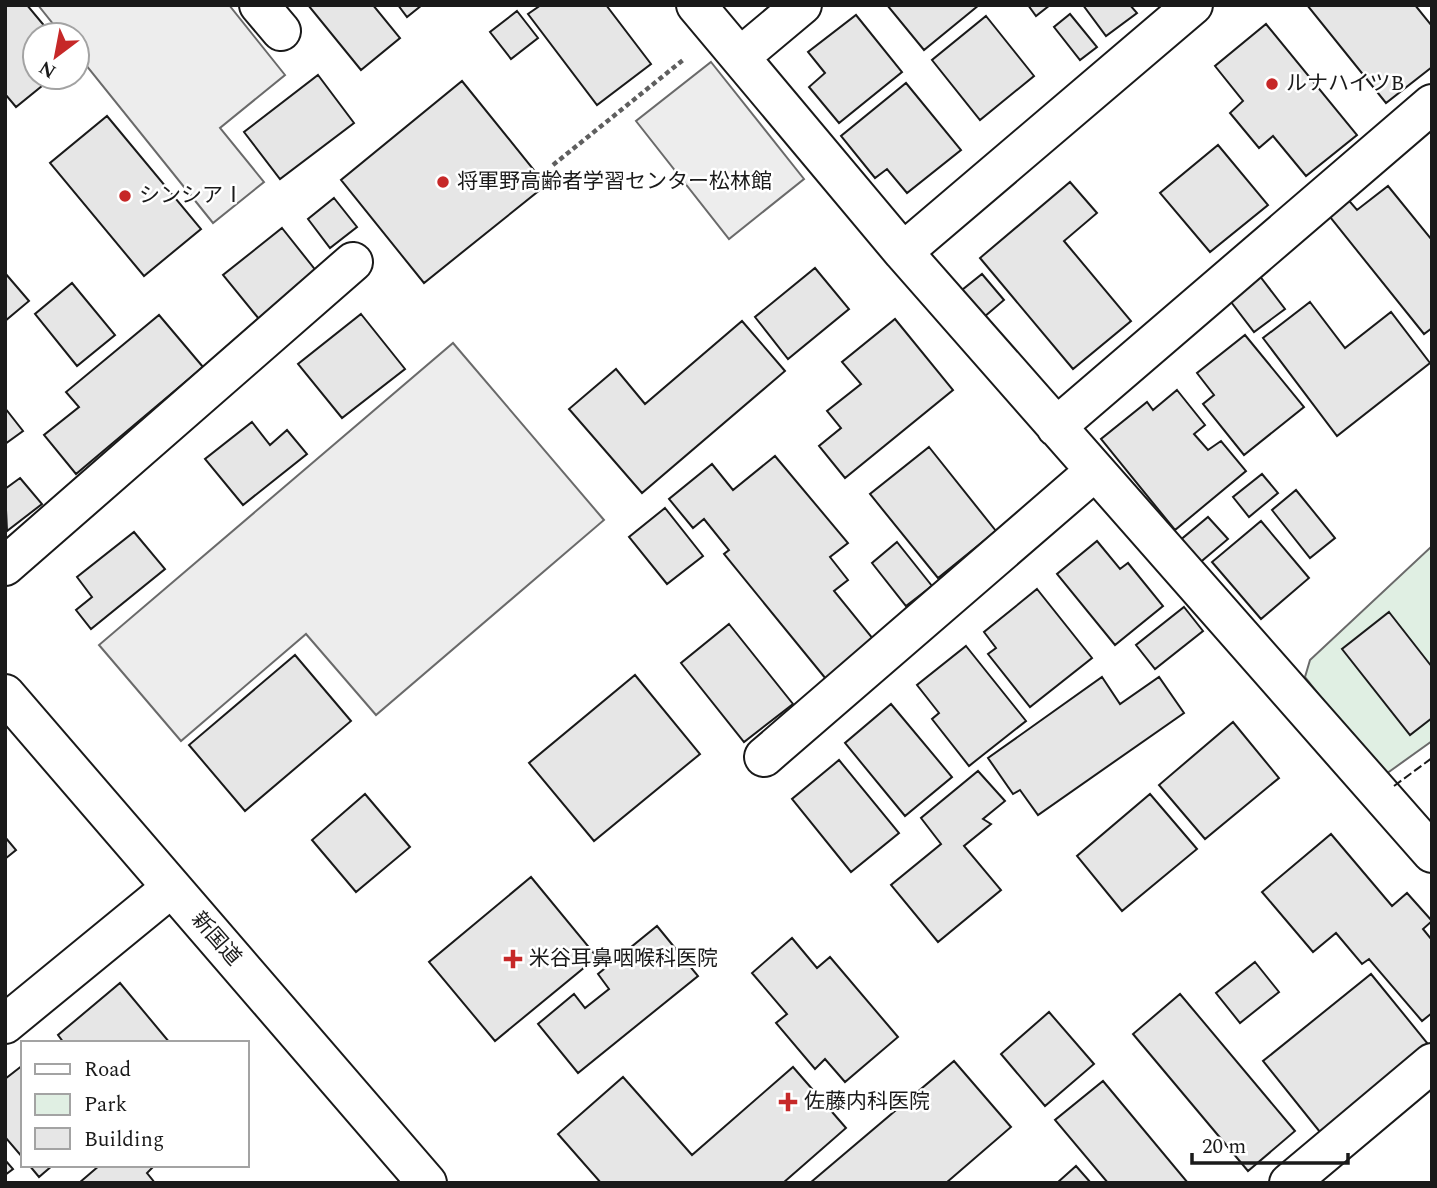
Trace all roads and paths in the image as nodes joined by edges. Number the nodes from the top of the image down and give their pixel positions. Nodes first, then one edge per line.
1 (802, 5) edge
2 (1193, 5) edge
3 (718, 31) edge
4 (1432, 104) edge
5 (553, 165) dead end
6 (903, 252) junction
7 (353, 262) dead end
8 (1056, 427) junction
9 (1095, 471) junction
10 (5, 566) edge
11 (5, 694) edge
12 (764, 757) dead end
13 (1432, 853) edge
14 (171, 888) junction
15 (5, 1024) edge
16 (1432, 1063) edge
17 (427, 1183) edge
18 (1289, 1183) edge

1 - 3 street
2 - 6 street
3 - 5 path
3 - 6 street
4 - 8 street
6 - 8 street
7 - 10 street
8 - 9 street
9 - 12 street
9 - 13 street
11 - 14 street, 新国道
14 - 15 street
14 - 17 street, 新国道
16 - 18 street

